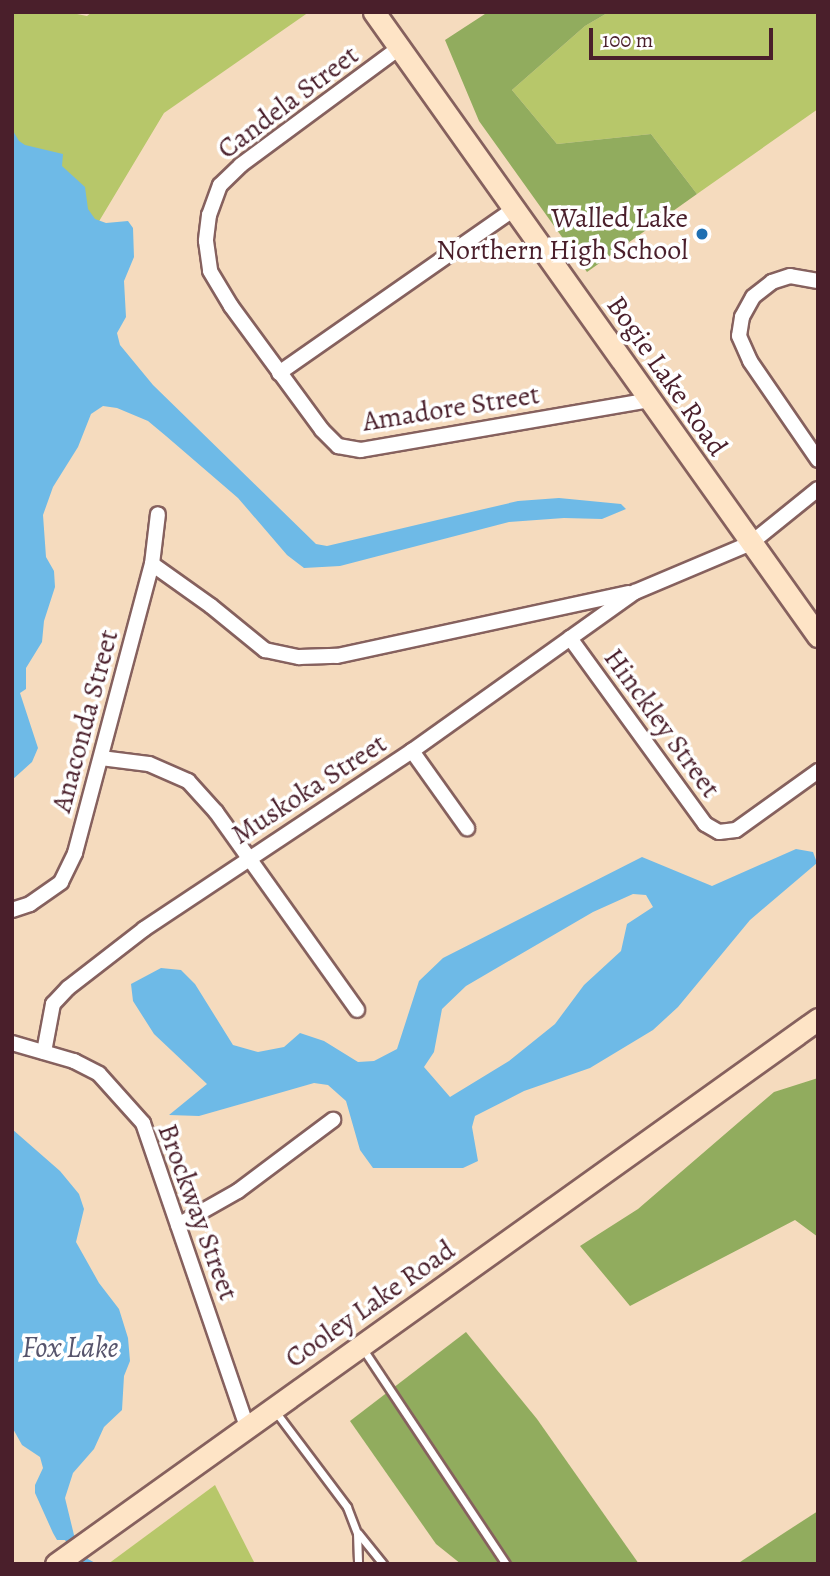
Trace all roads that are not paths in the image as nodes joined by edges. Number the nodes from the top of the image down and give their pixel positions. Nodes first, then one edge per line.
1 (374, 12) edge
2 (398, 48) junction
3 (514, 209) junction
4 (206, 241) joint
5 (818, 281) edge
6 (279, 373) junction
7 (650, 400) junction
8 (818, 460) edge
9 (818, 489) edge
10 (158, 514) dead end
11 (751, 543) junction
12 (152, 564) junction
13 (635, 592) junction
14 (818, 636) edge
15 (570, 638) junction
16 (412, 751) junction
17 (101, 758) junction
18 (818, 771) edge
19 (467, 828) dead end
20 (249, 857) junction
21 (12, 909) edge
22 (357, 1010) dead end
23 (818, 1019) edge
24 (818, 1034) edge
25 (12, 1042) edge
26 (44, 1052) junction
27 (717, 1092) junction
28 (332, 1120) dead end
29 (178, 1225) junction
30 (361, 1345) junction
31 (273, 1408) junction
32 (247, 1426) junction
33 (357, 1533) junction
34 (56, 1564) edge
35 (358, 1564) edge
36 (383, 1564) edge
37 (506, 1564) edge

1 - 2 street, Bogie Lake Road
2 - 3 street, Bogie Lake Road
2 - 4 street, Candela Street
3 - 6 street
3 - 7 street, Bogie Lake Road
4 - 6 street, Amadore Street
5 - 8 street
6 - 7 street, Amadore Street
7 - 11 street, Bogie Lake Road
9 - 11 street, Muskoka Street
10 - 12 street, Anaconda Street
11 - 13 street, Muskoka Street
11 - 14 street, Bogie Lake Road
12 - 13 street, Muskoka Street
12 - 17 street, Anaconda Street
13 - 15 street, Muskoka Street
15 - 16 street, Muskoka Street
15 - 18 street, Hinckley Street
16 - 19 street
16 - 20 street, Muskoka Street
17 - 20 street
17 - 21 street, Anaconda Street
20 - 22 street
20 - 26 street, Muskoka Street
23 - 27 street, Cooley Lake Road
24 - 27 street, Cooley Lake Road
25 - 26 street, Brockway Street
26 - 29 street, Brockway Street
27 - 30 street, Cooley Lake Road
28 - 29 street
29 - 32 street, Brockway Street
30 - 31 street, Cooley Lake Road
30 - 37 lane
31 - 32 street, Cooley Lake Road
31 - 33 lane
32 - 34 street, Cooley Lake Road
33 - 35 lane
33 - 36 lane

